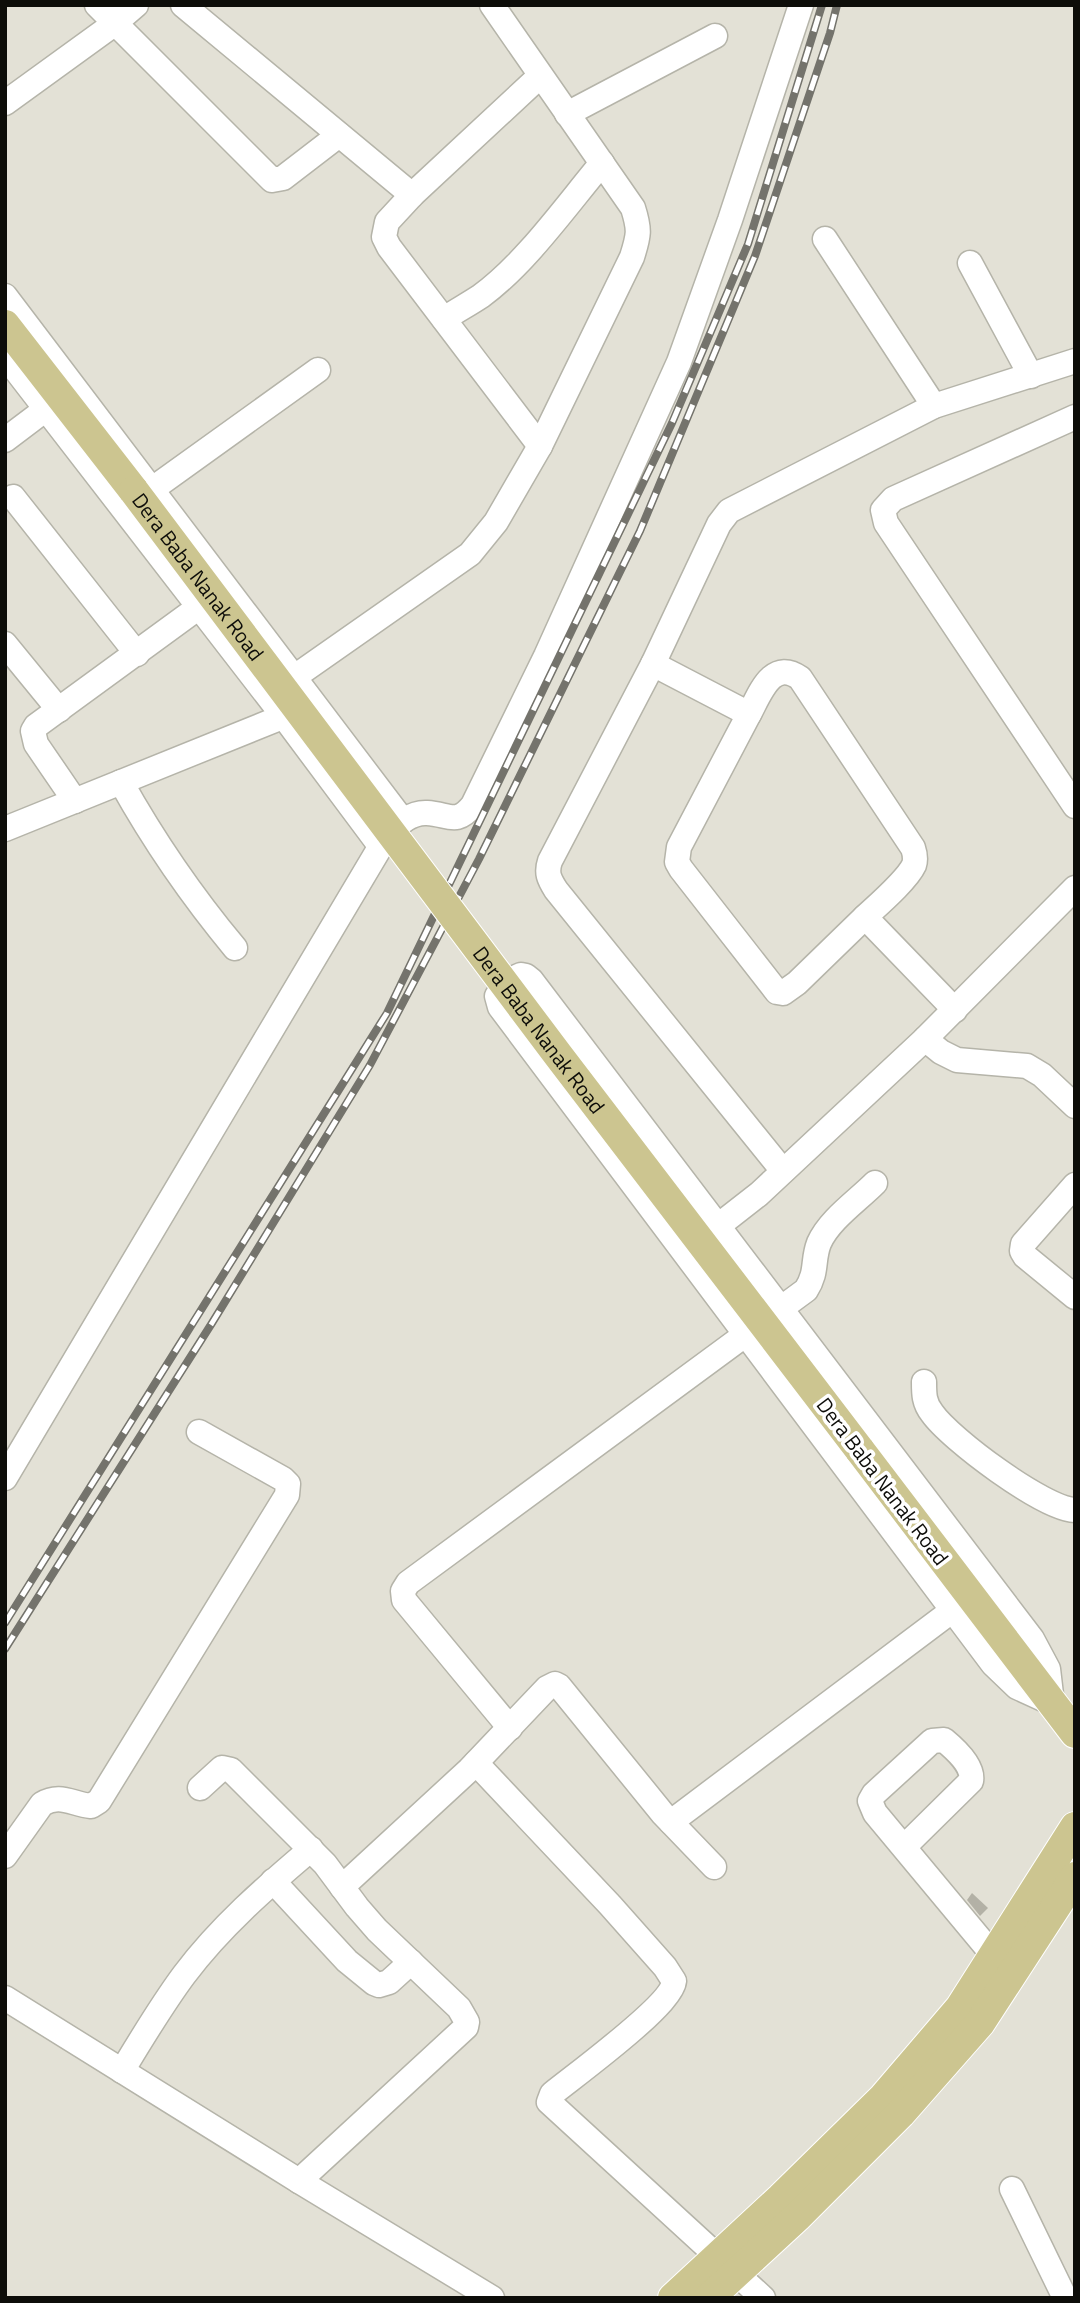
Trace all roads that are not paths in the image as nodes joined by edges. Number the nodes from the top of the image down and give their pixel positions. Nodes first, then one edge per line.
1 (97, 5) edge
2 (136, 5) edge
3 (183, 5) edge
4 (492, 5) edge
5 (801, 5) edge
6 (114, 24) junction
7 (715, 36) dead end
8 (540, 76) junction
9 (5, 103) edge
10 (567, 114) junction
11 (340, 135) junction
12 (601, 163) junction
13 (412, 195) junction
14 (825, 239) dead end
15 (970, 263) dead end
16 (5, 296) edge
17 (444, 319) junction
18 (5, 325) edge
19 (5, 356) edge
20 (1075, 361) edge
21 (318, 370) dead end
22 (1031, 376) junction
23 (934, 406) junction
24 (46, 409) junction
25 (1075, 417) edge
26 (5, 440) edge
27 (540, 446) junction
28 (151, 490) junction
29 (13, 497) dead end
30 (199, 607) junction
31 (5, 644) edge
32 (137, 654) junction
33 (653, 664) junction
34 (293, 677) junction
35 (314, 704) junction
36 (59, 710) junction
37 (749, 714) junction
38 (284, 717) junction
39 (121, 782) junction
40 (75, 800) junction
41 (1075, 806) edge
42 (403, 821) junction
43 (5, 829) edge
44 (381, 847) junction
45 (1075, 888) edge
46 (865, 917) junction
47 (235, 948) dead end
48 (955, 1010) junction
49 (925, 1039) junction
50 (1075, 1106) edge
51 (783, 1171) junction
52 (875, 1183) dead end
53 (1075, 1185) edge
54 (718, 1226) junction
55 (1075, 1297) edge
56 (781, 1308) junction
57 (746, 1335) junction
58 (924, 1382) dead end
59 (199, 1432) dead end
60 (5, 1478) edge
61 (1075, 1510) edge
62 (953, 1610) junction
63 (1052, 1703) junction
64 (510, 1728) junction
65 (1075, 1733) edge
66 (476, 1763) junction
67 (200, 1788) dead end
68 (671, 1822) junction
69 (1075, 1828) edge
70 (904, 1847) dead end
71 (311, 1849) junction
72 (5, 1856) edge
73 (714, 1867) dead end
74 (1075, 1877) edge
75 (273, 1881) junction
76 (342, 1887) junction
77 (994, 1956) junction
78 (411, 1962) junction
79 (5, 1998) edge
80 (122, 2071) junction
81 (299, 2181) junction
82 (1012, 2189) dead end
83 (727, 2264) junction
84 (492, 2298) edge
85 (673, 2298) edge
86 (709, 2298) edge
87 (763, 2298) edge
88 (1065, 2298) edge

1 - 6 street
2 - 6 street
3 - 11 street
4 - 8 street
5 - 42 street
6 - 9 street
6 - 11 street
7 - 10 street
8 - 10 street
8 - 13 street
10 - 12 street
11 - 13 street
12 - 17 street
12 - 27 street
13 - 17 street
14 - 23 street
15 - 22 street
16 - 28 street
17 - 27 street
18 - 63 main road, Dera Baba Nanak Road, bridge
19 - 24 street
20 - 22 street
21 - 28 street
22 - 23 street
23 - 33 street
24 - 26 street
24 - 30 street
25 - 41 street
27 - 34 street
28 - 34 street
29 - 32 street
30 - 32 street
30 - 38 street
31 - 36 street
32 - 36 street
33 - 37 street
33 - 51 street
34 - 35 street
35 - 38 street
35 - 42 street
36 - 40 street
37 - 46 street
37 - 46 street
38 - 39 street
38 - 44 street
39 - 40 street
39 - 47 street
40 - 43 street
42 - 44 street
44 - 60 street
45 - 48 street
46 - 48 street
48 - 49 street
49 - 50 street
49 - 51 street
51 - 54 street
52 - 56 street
53 - 55 street
54 - 56 street
54 - 57 street
56 - 57 street
56 - 63 street
57 - 62 street
57 - 64 street
58 - 61 street
59 - 72 street
62 - 63 street
62 - 68 street
63 - 65 main road, Dera Baba Nanak Road
64 - 66 street
64 - 68 street
66 - 76 street
66 - 83 street
67 - 71 street
68 - 73 street
69 - 77 main road
70 - 77 street
71 - 75 street
71 - 76 street
74 - 83 main road
75 - 78 street
75 - 80 street
76 - 78 street
77 - 83 main road
78 - 81 street
79 - 80 street
80 - 81 street
81 - 84 street
82 - 88 street
83 - 85 main road
83 - 86 main road
83 - 87 street

